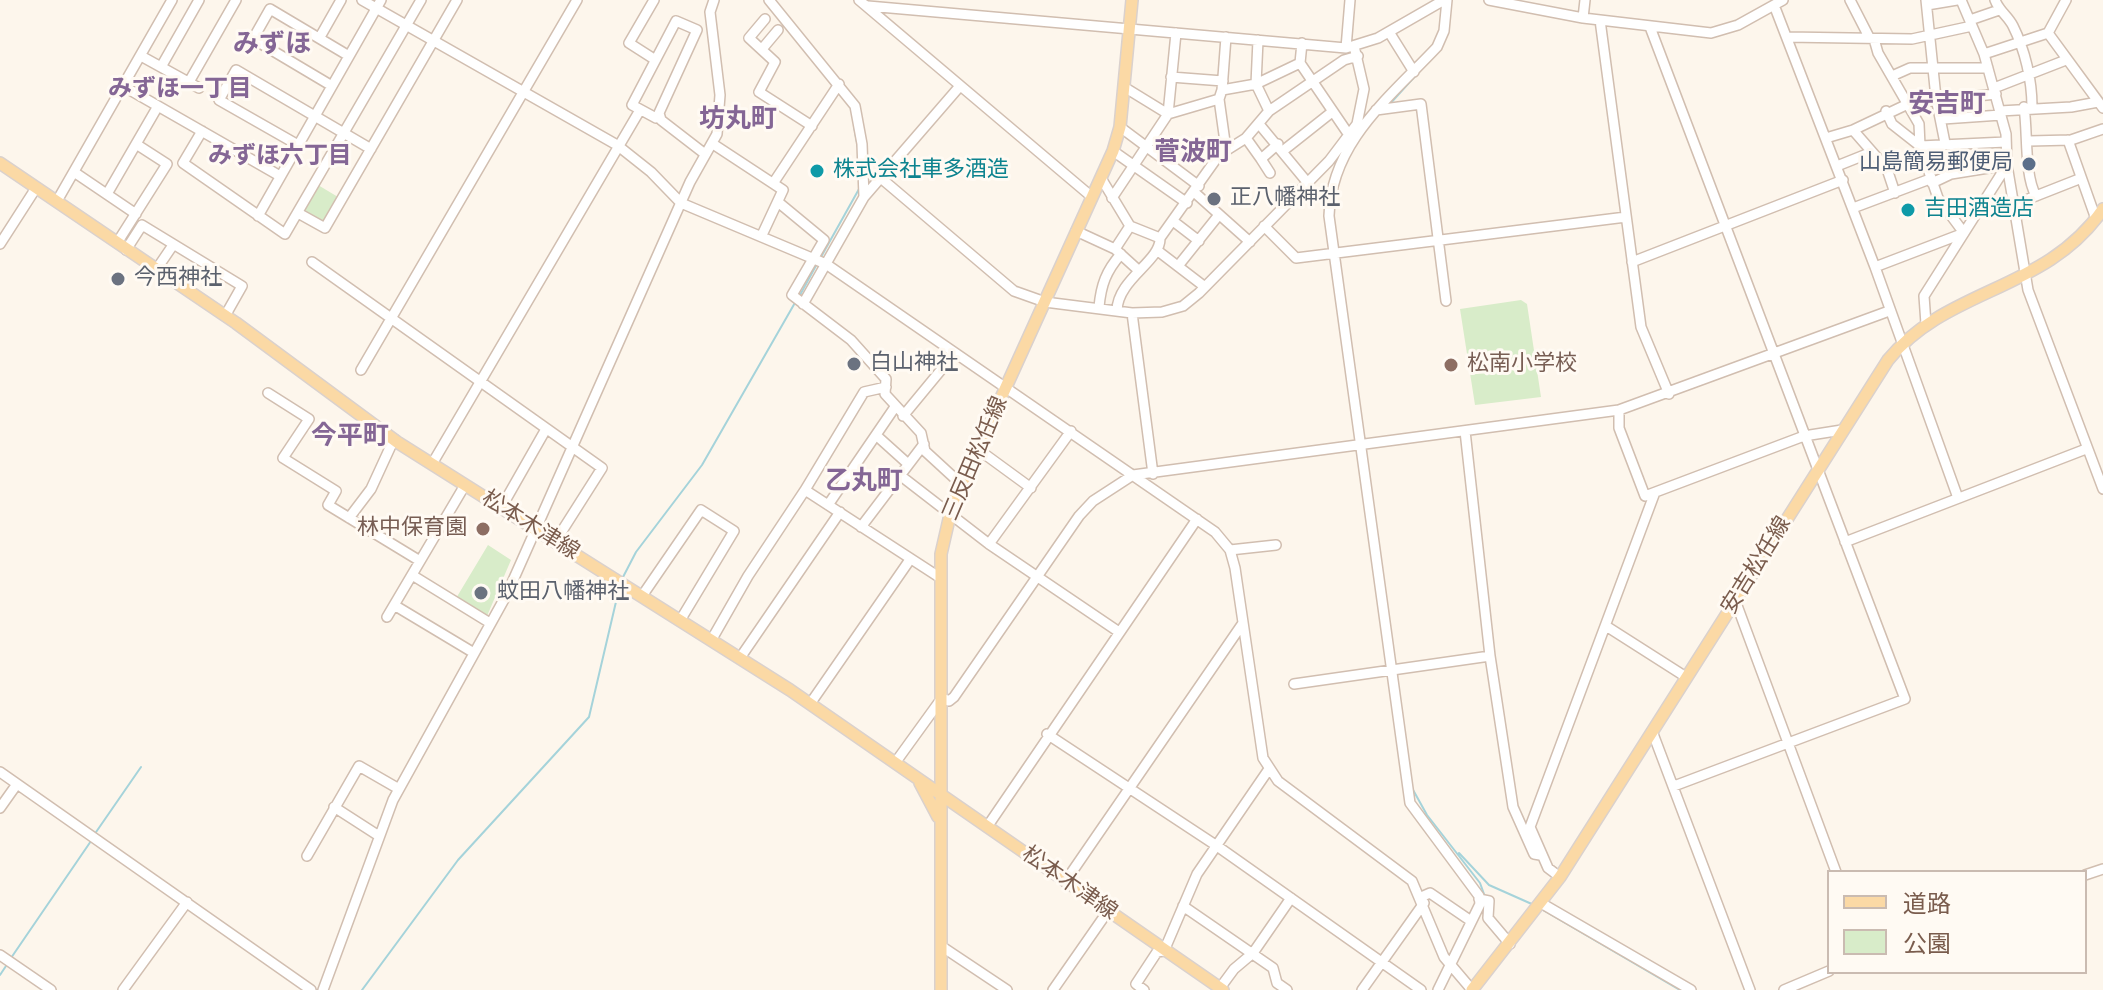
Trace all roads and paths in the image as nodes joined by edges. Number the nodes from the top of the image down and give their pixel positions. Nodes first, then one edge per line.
1 (172, 0) edge
2 (199, 0) edge
3 (236, 0) edge
4 (341, 0) edge
5 (362, 0) edge
6 (421, 0) edge
7 (457, 0) edge
8 (577, 0) edge
9 (654, 0) edge
10 (714, 0) edge
11 (769, 0) edge
12 (1132, 0) edge
13 (1350, 0) edge
14 (1446, 0) edge
15 (1489, 0) edge
16 (1585, 0) edge
17 (1850, 0) edge
18 (1959, 0) edge
19 (1995, 0) edge
20 (2066, 0) edge
21 (1779, 2) edge
22 (1927, 2) edge
23 (864, 3) edge
24 (379, 4) edge
25 (891, 5) edge
26 (1999, 10) junction
27 (1583, 18) junction
28 (765, 19) dead end
29 (1600, 20) junction
30 (1971, 23) junction
31 (406, 25) junction
32 (1650, 27) junction
33 (1130, 29) junction
34 (778, 30) dead end
35 (1389, 32) junction
36 (1176, 33) junction
37 (2048, 33) junction
38 (1929, 36) junction
39 (320, 37) junction
40 (1226, 37) junction
41 (1787, 37) junction
42 (1871, 38) junction
43 (1258, 40) junction
44 (433, 41) junction
45 (2019, 42) junction
46 (1302, 43) junction
47 (762, 49) junction
48 (1352, 50) junction
49 (1984, 54) junction
50 (141, 56) junction
51 (349, 56) junction
52 (654, 59) junction
53 (2066, 60) junction
54 (1300, 63) junction
55 (161, 67) junction
56 (1988, 68) junction
57 (1933, 70) junction
58 (1414, 72) junction
59 (2029, 74) junction
60 (1892, 76) junction
61 (1171, 77) junction
62 (189, 82) junction
63 (1311, 82) junction
64 (1256, 84) junction
65 (123, 86) junction
66 (332, 86) junction
67 (837, 86) junction
68 (960, 86) junction
69 (1124, 87) junction
70 (199, 88) dead end
71 (1221, 90) junction
72 (523, 91) junction
73 (1995, 91) junction
74 (1936, 98) junction
75 (1910, 103) junction
76 (2101, 105) edge
77 (158, 106) junction
78 (2028, 107) junction
79 (1384, 109) junction
80 (640, 110) junction
81 (1269, 111) junction
82 (1886, 111) junction
83 (1332, 112) junction
84 (1361, 113) junction
85 (2001, 113) junction
86 (1168, 114) junction
87 (315, 116) junction
88 (660, 117) junction
89 (1943, 119) junction
90 (1259, 124) junction
91 (812, 126) junction
92 (1120, 127) junction
93 (2103, 129) edge
94 (1853, 130) junction
95 (202, 131) junction
96 (345, 133) junction
97 (1349, 135) junction
98 (1246, 138) junction
99 (1826, 138) junction
100 (2068, 140) junction
101 (2029, 141) junction
102 (2006, 142) junction
103 (1945, 143) junction
104 (136, 144) junction
105 (713, 144) junction
106 (298, 145) junction
107 (617, 145) junction
108 (1920, 146) junction
109 (1281, 147) junction
110 (371, 149) junction
111 (1146, 149) junction
112 (1226, 149) junction
113 (1113, 151) junction
114 (1872, 152) junction
115 (705, 154) junction
116 (1261, 159) junction
117 (0, 163) edge
118 (2007, 165) junction
119 (1837, 166) junction
120 (1134, 167) junction
121 (74, 172) junction
122 (1270, 173) dead end
123 (280, 176) junction
124 (1101, 178) junction
125 (882, 179) junction
126 (2079, 179) junction
127 (1843, 180) junction
128 (1931, 181) junction
129 (774, 182) junction
130 (1307, 182) junction
131 (36, 188) junction
132 (1196, 189) junction
133 (1895, 193) junction
134 (107, 194) junction
135 (2036, 196) junction
136 (864, 197) junction
137 (1092, 197) junction
138 (1112, 198) junction
139 (57, 201) junction
140 (778, 202) junction
141 (681, 203) junction
142 (1187, 203) junction
143 (2013, 205) junction
144 (1853, 208) junction
145 (298, 213) junction
146 (136, 214) junction
147 (2099, 214) edge
148 (258, 216) junction
149 (1218, 216) junction
150 (1626, 217) junction
151 (1173, 221) junction
152 (1130, 226) junction
153 (1264, 226) junction
154 (1725, 228) junction
155 (1076, 231) junction
156 (1964, 233) junction
157 (762, 235) junction
158 (1160, 238) junction
159 (1199, 241) junction
160 (1437, 241) junction
161 (1250, 242) junction
162 (0, 244) edge
163 (173, 245) junction
164 (122, 247) junction
165 (1158, 251) junction
166 (1118, 252) junction
167 (1336, 253) junction
168 (820, 260) junction
169 (312, 262) dead end
170 (1632, 262) junction
171 (1178, 266) junction
172 (1875, 267) junction
173 (1137, 269) junction
174 (156, 270) junction
175 (2024, 276) junction
176 (1205, 287) junction
177 (1446, 301) dead end
178 (1045, 302) junction
179 (1099, 307) junction
180 (1117, 310) junction
181 (1889, 311) junction
182 (1132, 313) junction
183 (225, 316) junction
184 (391, 320) junction
185 (1926, 324) junction
186 (1902, 344) junction
187 (955, 353) junction
188 (1774, 354) junction
189 (361, 370) dead end
190 (478, 381) junction
191 (886, 387) junction
192 (1007, 387) junction
193 (268, 393) dead end
194 (1669, 394) junction
195 (895, 407) junction
196 (1619, 410) junction
197 (903, 416) junction
198 (546, 429) junction
199 (1842, 430) junction
200 (1071, 431) junction
201 (1465, 431) junction
202 (877, 436) junction
203 (1804, 436) junction
204 (394, 439) junction
205 (924, 444) junction
206 (570, 446) junction
207 (1364, 446) junction
208 (2086, 449) junction
209 (979, 450) junction
210 (907, 463) junction
211 (432, 464) junction
212 (1817, 470) junction
213 (1153, 474) junction
214 (1133, 475) junction
215 (901, 476) junction
216 (465, 485) junction
217 (962, 485) junction
218 (1031, 488) junction
219 (2103, 489) edge
220 (805, 490) junction
221 (1650, 495) junction
222 (1958, 498) junction
223 (828, 505) junction
224 (501, 508) junction
225 (840, 512) junction
226 (950, 513) junction
227 (349, 518) junction
228 (1197, 519) junction
229 (533, 527) junction
230 (861, 527) junction
231 (555, 542) junction
232 (1845, 542) junction
233 (989, 544) junction
234 (1276, 545) dead end
235 (1230, 550) junction
236 (420, 561) junction
237 (909, 561) junction
238 (412, 575) junction
239 (1037, 576) junction
240 (939, 577) junction
241 (642, 596) junction
242 (1735, 600) junction
243 (394, 605) junction
244 (387, 617) dead end
245 (681, 619) junction
246 (490, 623) junction
247 (1243, 623) junction
248 (1606, 626) junction
249 (1119, 632) junction
250 (712, 639) junction
251 (474, 653) junction
252 (1490, 656) junction
253 (740, 658) junction
254 (1393, 669) junction
255 (1686, 677) junction
256 (1294, 684) dead end
257 (942, 698) junction
258 (810, 704) junction
259 (1652, 731) junction
260 (1047, 734) junction
261 (1790, 743) junction
262 (895, 763) junction
263 (941, 766) junction
264 (1269, 769) junction
265 (0, 772) edge
266 (912, 774) junction
267 (17, 784) junction
268 (1674, 786) junction
269 (1131, 787) junction
270 (399, 789) junction
271 (941, 795) junction
272 (334, 807) junction
273 (0, 808) edge
274 (963, 810) junction
275 (941, 825) junction
276 (987, 827) junction
277 (379, 836) junction
278 (1217, 846) junction
279 (1540, 855) junction
280 (307, 856) dead end
281 (1835, 870) edge
282 (1560, 877) junction
283 (1065, 882) junction
284 (1291, 898) junction
285 (1422, 900) junction
286 (1482, 900) junction
287 (187, 902) junction
288 (1541, 903) junction
289 (1183, 906) junction
290 (1108, 911) junction
291 (1471, 921) junction
292 (1510, 944) junction
293 (941, 946) junction
294 (1164, 951) junction
295 (1253, 953) junction
296 (6, 959) edge
297 (1381, 963) junction
298 (1451, 967) junction
299 (1827, 972) edge
300 (1217, 988) edge
301 (51, 990) edge
302 (123, 990) edge
303 (311, 990) edge
304 (323, 990) edge
305 (941, 990) edge
306 (1007, 990) edge
307 (1053, 990) edge
308 (1144, 990) edge
309 (1287, 990) edge
310 (1362, 990) edge
311 (1421, 990) edge
312 (1438, 990) edge
313 (1472, 990) edge
314 (1691, 990) edge
315 (1750, 990) edge
316 (1784, 990) edge

1 - 50 street
2 - 55 street
3 - 62 street
4 - 39 street
5 - 24 street
6 - 31 street
7 - 44 street
8 - 72 street
9 - 52 street
10 - 105 street
11 - 67 street
12 - 33 main road, 三反田松任線
13 - 48 street
14 - 35 street
14 - 58 street
15 - 27 street
16 - 27 street
17 - 42 street
18 - 22 street
18 - 30 street
19 - 26 street
20 - 37 street
21 - 32 street
21 - 41 street
22 - 38 street
23 - 25 street
23 - 68 street
24 - 31 street
24 - 51 street
25 - 33 street
26 - 30 street
26 - 45 street
27 - 29 street
28 - 47 street
29 - 32 street
29 - 150 street
30 - 38 street
30 - 49 street
31 - 44 street
31 - 96 street
32 - 154 street
33 - 36 street
33 - 69 main road, 三反田松任線
34 - 47 street
35 - 48 street
35 - 58 street
36 - 40 street
36 - 61 street
37 - 45 street
37 - 53 street
38 - 42 street
38 - 57 street
39 - 51 street
39 - 66 street
40 - 43 street
40 - 71 street
41 - 42 street
41 - 99 street
42 - 60 street
43 - 46 street
43 - 64 street
44 - 72 street
44 - 110 street
45 - 49 street
45 - 59 street
46 - 48 street
46 - 54 street
47 - 91 street
48 - 63 street
48 - 84 street
49 - 56 street
50 - 55 street
50 - 65 street
51 - 66 street
52 - 80 street
52 - 88 street
53 - 59 street
53 - 76 street
54 - 63 street
54 - 64 street
55 - 62 street
56 - 57 street
56 - 73 street
57 - 60 street
57 - 74 street
58 - 79 street
59 - 73 street
59 - 78 street
60 - 75 street
61 - 71 street
61 - 86 street
62 - 70 street
63 - 81 street
63 - 83 street
64 - 71 street
64 - 81 street
65 - 77 street
65 - 121 street
66 - 87 street
67 - 91 street
67 - 136 street
68 - 125 street
68 - 137 street
69 - 86 street
69 - 92 main road, 三反田松任線
71 - 86 street
71 - 112 street
72 - 107 street
72 - 184 street
73 - 74 street
73 - 85 street
74 - 75 street
74 - 89 street
75 - 82 street
75 - 108 street
76 - 78 street
77 - 95 street
77 - 104 street
78 - 85 street
78 - 101 street
79 - 84 street
79 - 160 street
79 - 167 street
80 - 88 street
80 - 107 street
81 - 90 street
82 - 94 street
82 - 108 street
83 - 97 street
83 - 109 street
84 - 97 street
85 - 89 street
85 - 102 street
86 - 111 street
87 - 96 street
87 - 106 street
87 - 106 street
88 - 115 street
89 - 103 street
90 - 98 street
90 - 109 street
91 - 129 street
92 - 111 street
92 - 113 main road, 三反田松任線
93 - 100 street
94 - 99 street
94 - 114 street
95 - 123 street
95 - 148 street
96 - 110 street
96 - 145 street
97 - 130 street
98 - 112 street
98 - 116 street
99 - 119 street
100 - 101 street
100 - 126 street
101 - 135 street
102 - 103 street
102 - 118 street
103 - 108 street
104 - 134 street
104 - 146 street
105 - 115 street
105 - 129 street
106 - 123 street
107 - 141 street
107 - 190 street
108 - 128 street
109 - 116 street
109 - 130 street
110 - 145 street
111 - 120 street
111 - 132 street
112 - 132 street
113 - 120 street
113 - 124 main road, 三反田松任線
114 - 119 street
114 - 133 street
115 - 141 street
116 - 122 street
117 - 131 main road, 松本木津線
118 - 128 street
118 - 143 street
118 - 156 street
119 - 127 street
120 - 138 street
120 - 142 street
121 - 134 street
121 - 139 street
123 - 148 street
124 - 137 main road, 三反田松任線
124 - 138 street
125 - 136 street
125 - 178 street
126 - 135 street
126 - 147 street
127 - 144 street
127 - 154 street
128 - 133 street
128 - 156 street
129 - 140 street
130 - 153 street
131 - 139 main road, 松本木津線
131 - 162 street
132 - 142 street
132 - 149 street
133 - 144 street
134 - 146 street
135 - 143 street
136 - 168 street
137 - 155 main road, 三反田松任線
138 - 152 street
139 - 164 main road, 松本木津線
140 - 157 street
140 - 168 street
141 - 157 street
141 - 206 street
142 - 151 street
143 - 175 street
144 - 172 street
145 - 148 street
146 - 164 street
147 - 175 main road, 安吉松任線
149 - 159 street
149 - 161 street
150 - 160 street
150 - 170 street
151 - 158 street
151 - 159 street
152 - 158 street
152 - 166 street
153 - 161 street
153 - 167 street
154 - 170 street
154 - 188 street
155 - 166 street
155 - 178 main road, 三反田松任線
156 - 172 street
156 - 185 street
157 - 168 street
158 - 165 street
159 - 171 street
160 - 167 street
160 - 177 street
161 - 176 street
163 - 164 street
163 - 174 street
163 - 183 street
164 - 174 main road, 松本木津線
165 - 171 street
165 - 173 street
166 - 173 street
166 - 179 street
167 - 207 street
168 - 187 street
168 - 191 street
169 - 184 street
170 - 194 street
171 - 176 street
172 - 181 street
173 - 180 street
174 - 183 main road, 松本木津線
175 - 185 main road, 安吉松任線
175 - 208 street
176 - 182 street
178 - 179 street
178 - 192 main road, 三反田松任線
179 - 180 street
180 - 182 street
181 - 186 street
181 - 188 street
182 - 213 street
183 - 204 main road, 松本木津線
184 - 189 street
184 - 190 street
185 - 186 main road, 安吉松任線
186 - 199 main road, 安吉松任線
186 - 222 street
187 - 192 street
187 - 197 street
188 - 194 street
188 - 203 street
190 - 198 street
190 - 211 street
191 - 195 street
191 - 220 street
192 - 200 street
192 - 209 main road, 三反田松任線
193 - 227 street
194 - 196 street
195 - 197 street
195 - 202 street
196 - 201 street
196 - 221 street
197 - 205 street
198 - 206 street
198 - 224 street
199 - 203 street
199 - 212 main road, 安吉松任線
200 - 214 street
200 - 218 street
201 - 207 street
201 - 252 street
202 - 210 street
202 - 223 street
203 - 212 street
203 - 221 street
204 - 211 main road, 松本木津線
204 - 227 street
205 - 210 street
205 - 217 street
206 - 229 street
206 - 231 street
207 - 213 street
207 - 254 street
208 - 219 street
208 - 222 street
209 - 217 main road, 三反田松任線
209 - 218 street
210 - 215 street
211 - 216 main road, 松本木津線
212 - 232 street
212 - 242 main road, 安吉松任線
213 - 214 street
214 - 228 street
214 - 239 street
215 - 226 street
215 - 230 street
216 - 224 main road, 松本木津線
216 - 236 street
217 - 226 main road, 三反田松任線
218 - 233 street
220 - 223 street
220 - 250 street
221 - 248 street
222 - 232 street
223 - 225 street
224 - 229 main road, 松本木津線
225 - 230 street
225 - 253 street
226 - 233 street
226 - 240 main road, 三反田松任線
227 - 236 street
228 - 235 street
228 - 249 street
229 - 231 main road, 松本木津線
229 - 246 street
230 - 237 street
231 - 241 main road, 松本木津線
232 - 261 street
233 - 239 street
234 - 235 street
235 - 247 street
236 - 238 street
237 - 240 street
237 - 258 street
238 - 243 street
238 - 246 street
239 - 249 street
239 - 257 street
240 - 257 main road, 三反田松任線
241 - 245 main road, 松本木津線
241 - 245 street
242 - 255 main road, 安吉松任線
242 - 261 street
243 - 244 street
243 - 251 street
245 - 250 main road, 松本木津線
246 - 251 street
247 - 264 street
247 - 269 street
248 - 255 street
248 - 279 street
249 - 260 street
250 - 253 main road, 松本木津線
251 - 270 street
252 - 254 street
252 - 279 street
253 - 258 main road, 松本木津線
254 - 256 street
254 - 286 street
255 - 259 main road, 安吉松任線
257 - 262 street
257 - 263 main road, 三反田松任線
258 - 262 main road, 松本木津線
259 - 268 street
259 - 282 main road, 安吉松任線
260 - 269 street
260 - 276 street
261 - 268 street
261 - 281 street
262 - 266 main road, 松本木津線
263 - 266 main road
263 - 271 main road, 三反田松任線
263 - 274 main road
264 - 278 street
264 - 285 street
265 - 267 street
266 - 271 main road, 松本木津線
266 - 275 main road
267 - 273 street
267 - 287 street
268 - 315 street
269 - 278 street
269 - 283 street
270 - 272 street
270 - 277 street
271 - 274 main road, 松本木津線
271 - 275 main road, 三反田松任線
272 - 277 street
272 - 280 street
274 - 275 main road
274 - 276 main road, 松本木津線
275 - 293 main road, 三反田松任線
276 - 283 main road, 松本木津線
277 - 304 street
278 - 284 street
278 - 289 street
279 - 282 street
282 - 288 main road, 安吉松任線
283 - 290 main road, 松本木津線
284 - 295 street
284 - 297 street
285 - 291 street
285 - 297 street
285 - 298 street
286 - 291 street
286 - 292 street
287 - 302 street
287 - 303 street
288 - 292 main road, 安吉松任線
288 - 314 street
289 - 294 street
289 - 295 street
290 - 294 main road, 松本木津線
290 - 307 street
291 - 298 street
292 - 313 main road, 安吉松任線
293 - 305 main road, 三反田松任線
293 - 306 street
294 - 300 main road, 松本木津線
294 - 308 street
295 - 300 street
295 - 309 street
296 - 301 street
297 - 310 street
297 - 311 street
298 - 312 street
298 - 313 street
299 - 316 street

